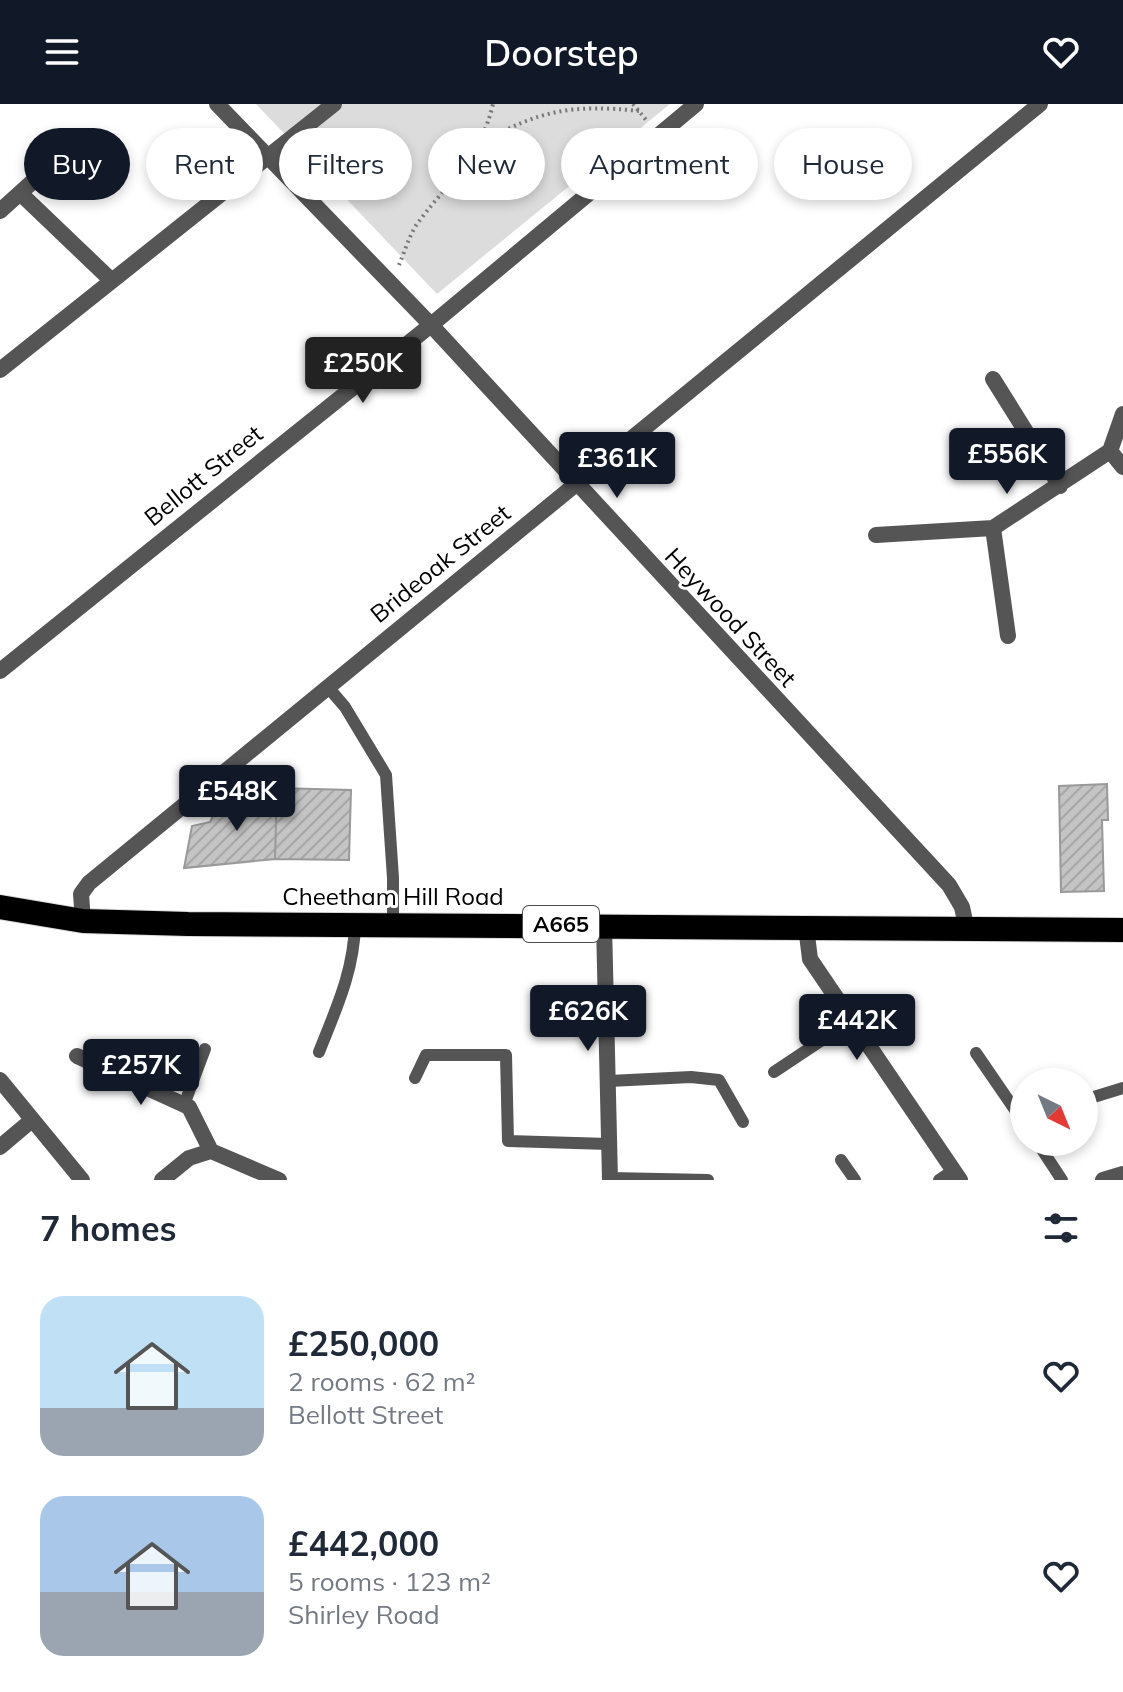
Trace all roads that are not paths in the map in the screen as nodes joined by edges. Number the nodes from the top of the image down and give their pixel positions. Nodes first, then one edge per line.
1 (217, 104) edge
2 (334, 104) edge
3 (696, 104) edge
4 (1040, 104) edge
5 (266, 158) junction
6 (24, 189) edge
7 (20, 193) junction
8 (0, 211) edge
9 (112, 281) junction
10 (431, 325) junction
11 (0, 370) edge
12 (993, 379) dead end
13 (1123, 414) edge
14 (1110, 451) junction
15 (1123, 467) edge
16 (574, 484) junction
17 (1060, 486) junction
18 (993, 528) junction
19 (876, 535) dead end
20 (1008, 636) dead end
21 (0, 671) edge
22 (327, 686) junction
23 (0, 907) edge
24 (83, 921) junction
25 (355, 924) junction
26 (393, 924) junction
27 (604, 924) junction
28 (966, 926) junction
29 (806, 927) junction
30 (1123, 930) edge
31 (852, 1020) junction
32 (205, 1049) dead end
33 (319, 1052) dead end
34 (976, 1053) dead end
35 (77, 1056) dead end
36 (774, 1072) dead end
37 (415, 1078) dead end
38 (0, 1080) edge
39 (609, 1081) junction
40 (1123, 1088) edge
41 (1098, 1096) edge
42 (1010, 1101) edge
43 (184, 1105) junction
44 (32, 1120) junction
45 (743, 1122) dead end
46 (609, 1144) junction
47 (0, 1147) edge
48 (211, 1151) junction
49 (1046, 1156) edge
50 (841, 1160) dead end
51 (1123, 1174) edge
52 (957, 1175) edge
53 (610, 1179) edge
54 (82, 1180) edge
55 (162, 1180) edge
56 (279, 1180) edge
57 (708, 1180) edge
58 (855, 1180) edge
59 (939, 1180) edge
60 (1062, 1180) edge
61 (1103, 1180) edge

1 - 5 street, Heywood Street
2 - 5 street
3 - 10 street, Bellott Street
4 - 16 street, Brideoak Street
5 - 9 street
5 - 10 street, Heywood Street
6 - 7 street
7 - 8 street
7 - 9 street
9 - 11 street
10 - 16 street, Heywood Street
10 - 21 street, Bellott Street
12 - 17 street
13 - 14 street
14 - 15 street
14 - 17 street
16 - 22 street, Brideoak Street
16 - 28 street, Heywood Street
17 - 18 street
18 - 19 street
18 - 20 street
22 - 24 street, Brideoak Street
22 - 26 lane
23 - 24 highway, Cheetham Hill Road / A665
24 - 25 highway, Cheetham Hill Road / A665
25 - 26 highway, Cheetham Hill Road / A665
25 - 33 lane
26 - 27 highway, Cheetham Hill Road / A665
27 - 29 highway, Cheetham Hill Road / A665
27 - 39 street
28 - 29 highway, Cheetham Hill Road / A665
28 - 30 highway, Cheetham Hill Road / A665
29 - 31 street
31 - 36 lane
31 - 52 street
32 - 43 lane
34 - 42 lane
35 - 43 street
37 - 46 lane
38 - 44 street
39 - 45 lane
39 - 46 street
40 - 41 lane
43 - 48 street
44 - 47 street
44 - 54 street
46 - 53 street
48 - 55 street
48 - 56 street
49 - 60 lane
50 - 58 lane
51 - 61 street
52 - 59 lane
53 - 57 lane

